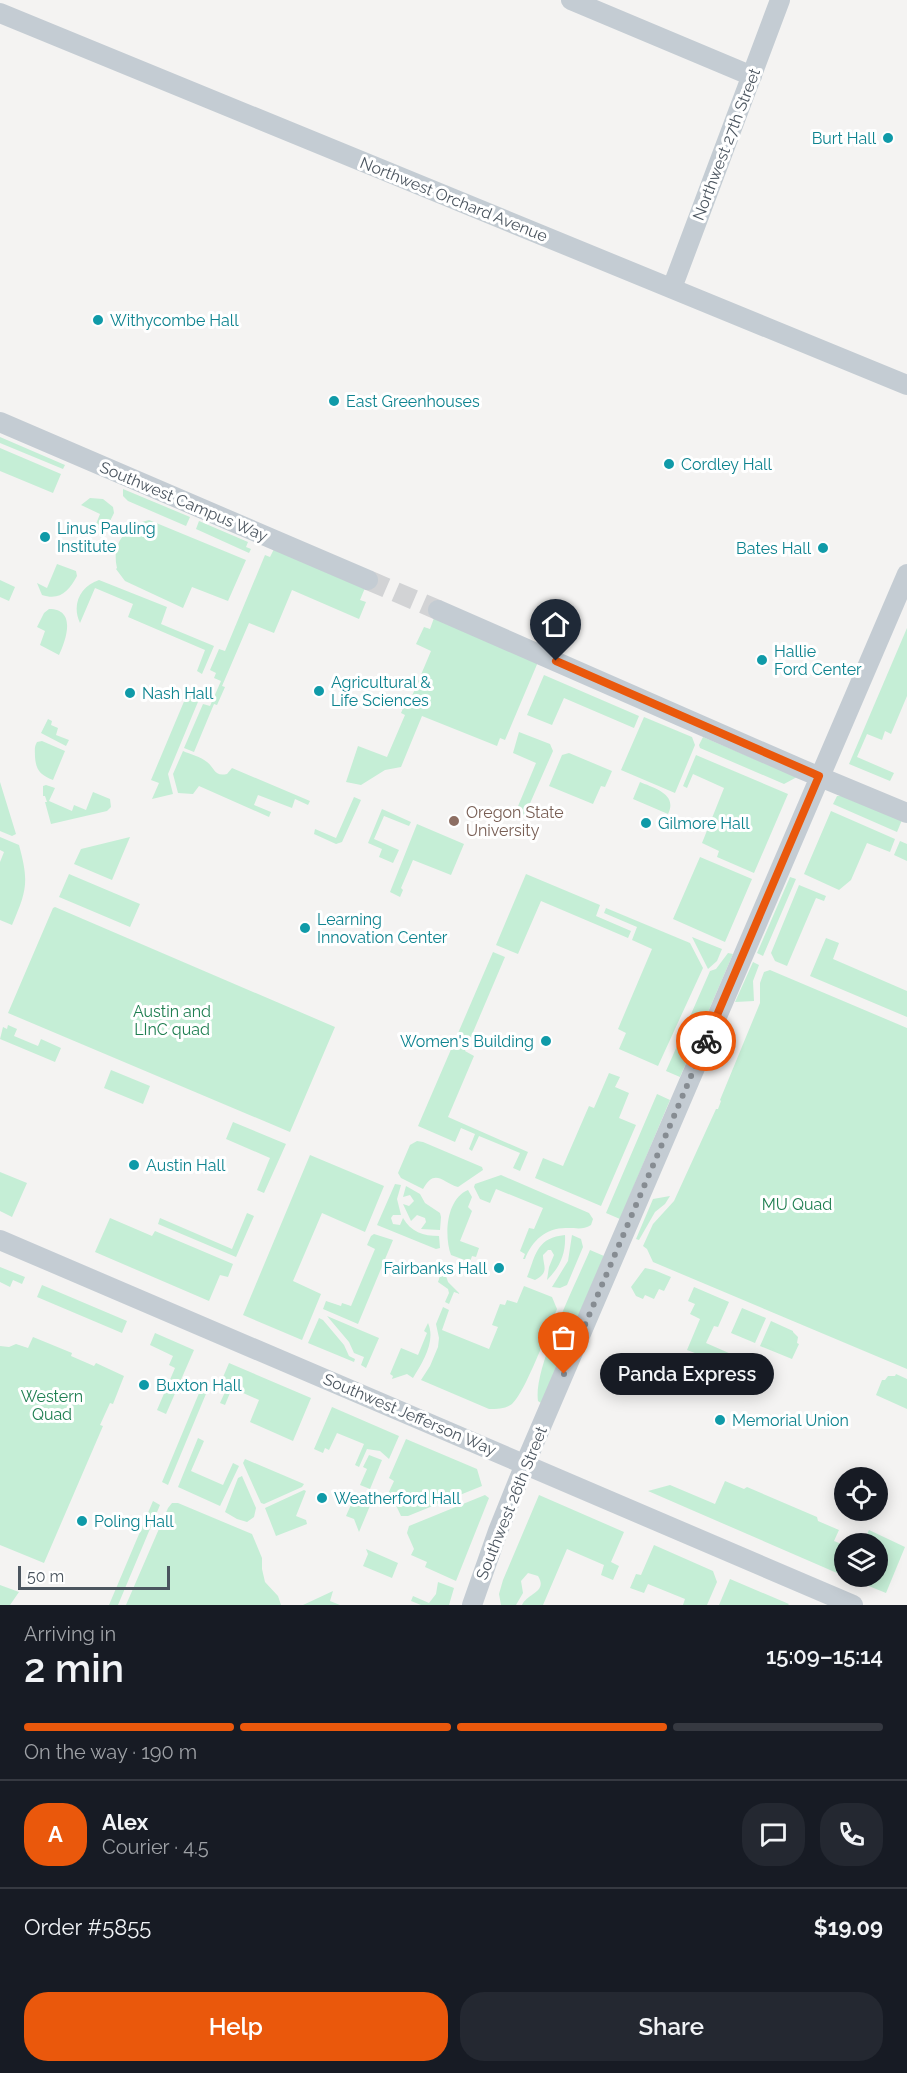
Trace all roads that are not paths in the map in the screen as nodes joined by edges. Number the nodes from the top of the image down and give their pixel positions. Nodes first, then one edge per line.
1 (571, 0) edge
2 (780, 0) edge
3 (0, 14) edge
4 (752, 76) junction
5 (672, 288) junction
6 (907, 385) edge
7 (0, 422) edge
8 (907, 574) edge
9 (368, 580) tunnel mouth
10 (438, 610) tunnel mouth
11 (819, 776) junction
12 (907, 813) edge
13 (0, 1239) edge
14 (525, 1464) junction
15 (472, 1605) edge
16 (853, 1605) edge

1 - 4 street
2 - 4 street, Northwest 27th Street
3 - 5 street, Northwest Orchard Avenue
4 - 5 street, Northwest 27th Street
5 - 6 street, Northwest Orchard Avenue
7 - 9 street, Southwest Campus Way
8 - 11 street, Southwest 26th Street
10 - 11 street
11 - 12 street
11 - 14 street, Southwest 26th Street
13 - 14 street, Southwest Jefferson Way
14 - 15 street, Southwest 26th Street
14 - 16 street, Southwest Jefferson Way

